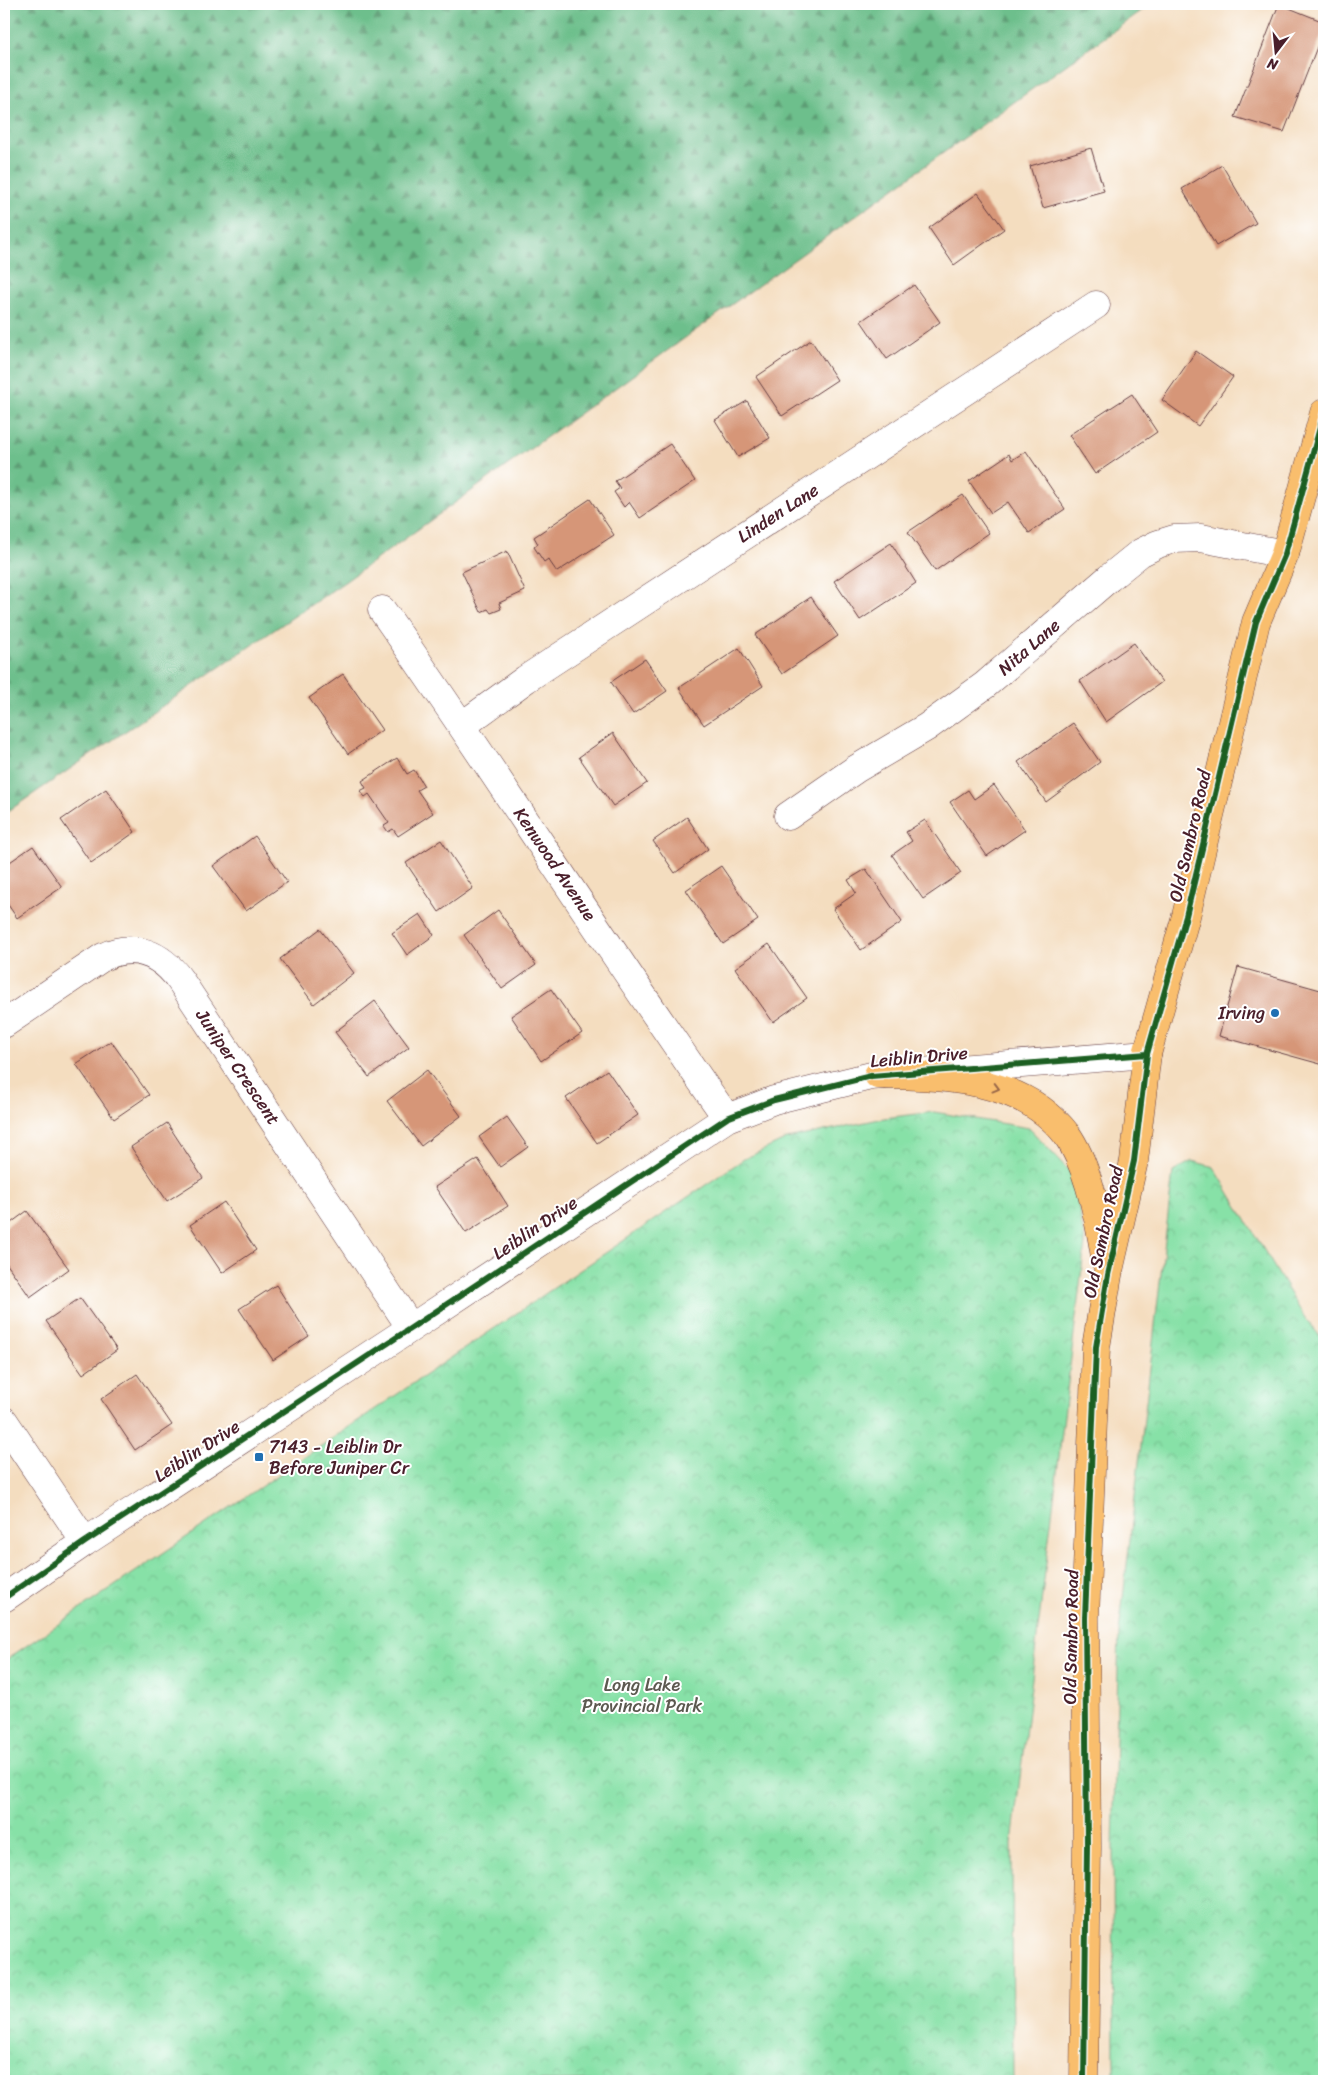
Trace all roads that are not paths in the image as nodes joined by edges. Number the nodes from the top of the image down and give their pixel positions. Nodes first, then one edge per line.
1 (1096, 304) dead end
2 (1324, 413) edge
3 (1285, 554) junction
4 (382, 610) dead end
5 (463, 725) junction
6 (788, 816) dead end
7 (4, 1024) edge
8 (1147, 1054) junction
9 (878, 1075) junction
10 (727, 1118) junction
11 (1108, 1274) junction
12 (412, 1328) junction
13 (4, 1421) edge
14 (85, 1542) junction
15 (4, 1598) edge
16 (1084, 2081) edge

1 - 5 street, Linden Lane
2 - 3 main road, Old Sambro Road
3 - 6 street, Nita Lane
3 - 8 main road, Old Sambro Road
4 - 5 street, Kenwood Avenue
5 - 10 street, Kenwood Avenue
7 - 12 street, Juniper Crescent
8 - 9 street, Leiblin Drive
8 - 11 main road, Old Sambro Road
9 - 10 street, Leiblin Drive
9 -> 11 main road
10 - 12 street, Leiblin Drive
11 - 16 main road, Old Sambro Road
12 - 14 street, Leiblin Drive
13 - 14 street
14 - 15 street, Leiblin Drive

